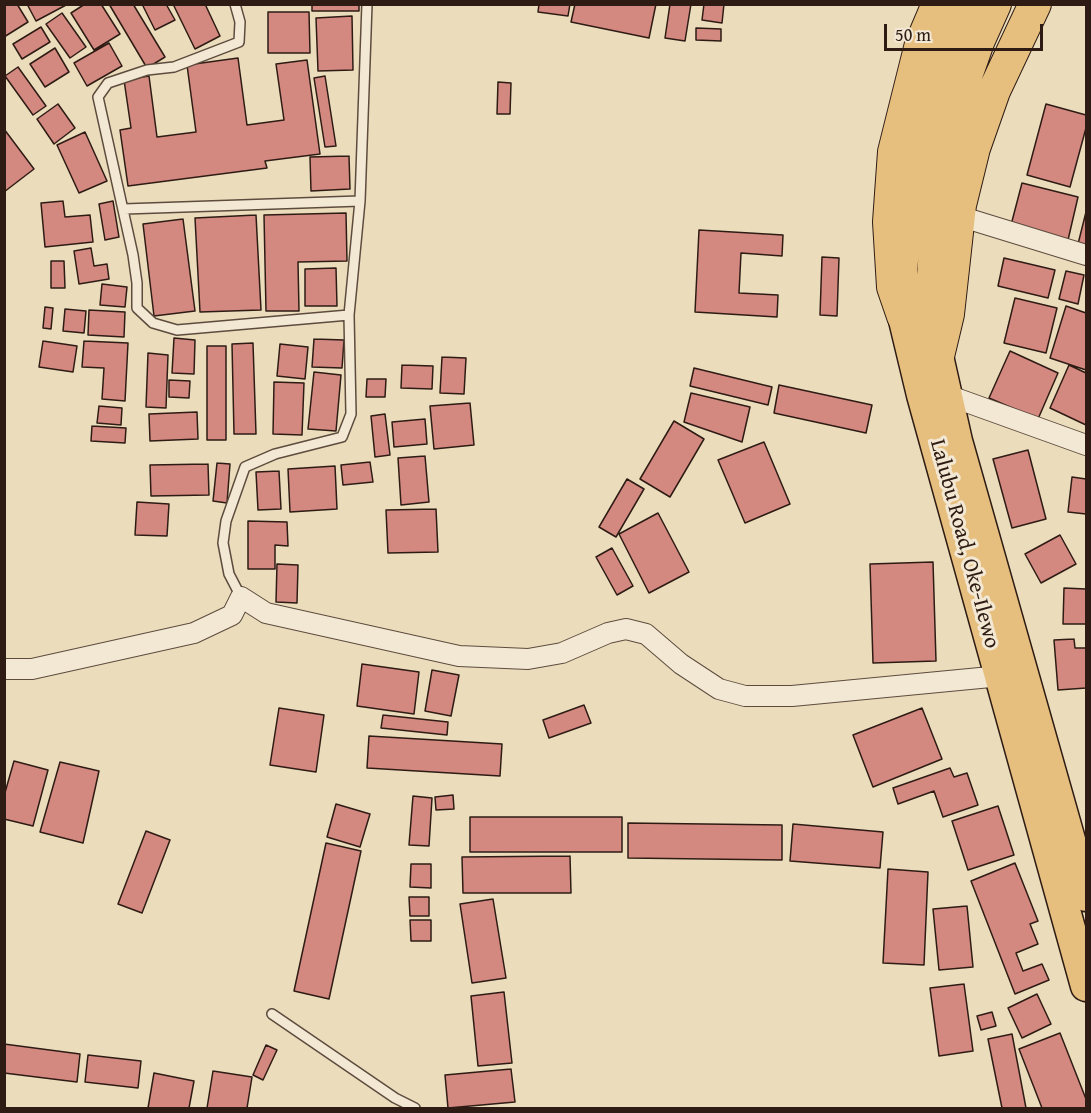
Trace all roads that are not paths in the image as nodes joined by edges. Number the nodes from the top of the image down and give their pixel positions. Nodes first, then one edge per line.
1 (235, 4) edge
2 (367, 4) edge
3 (938, 4) edge
4 (967, 4) edge
5 (995, 4) edge
6 (1035, 4) edge
7 (945, 98) junction
8 (360, 201) junction
9 (124, 209) junction
10 (959, 216) junction
11 (1086, 255) edge
12 (349, 315) junction
13 (903, 316) junction
14 (938, 356) junction
15 (946, 395) junction
16 (1086, 445) edge
17 (241, 597) junction
18 (4, 669) edge
19 (1001, 676) junction
20 (1081, 854) edge
21 (1086, 896) edge
22 (1086, 986) edge
23 (272, 1014) dead end
24 (415, 1108) edge

1 - 9 lane
2 - 8 lane
3 - 13 highway
4 - 7 highway
5 - 7 highway
6 - 10 highway
7 - 13 main road, Lalubu Road, Oke-Ilewo
7 - 14 main road, Lalubu Road, Oke-Ilewo
8 - 9 lane
8 - 12 lane
9 - 12 lane
10 - 11 street
10 - 14 highway
12 - 17 lane
13 - 19 main road, Lalubu Road, Oke-Ilewo
14 - 15 main road, Lalubu Road, Oke-Ilewo
15 - 16 street
15 - 20 main road, Lalubu Road, Oke-Ilewo
17 - 18 street
17 - 19 street
19 - 22 main road, Lalubu Road, Oke-Ilewo
20 - 21 main road, Lalubu Road, Oke-Ilewo
23 - 24 lane

